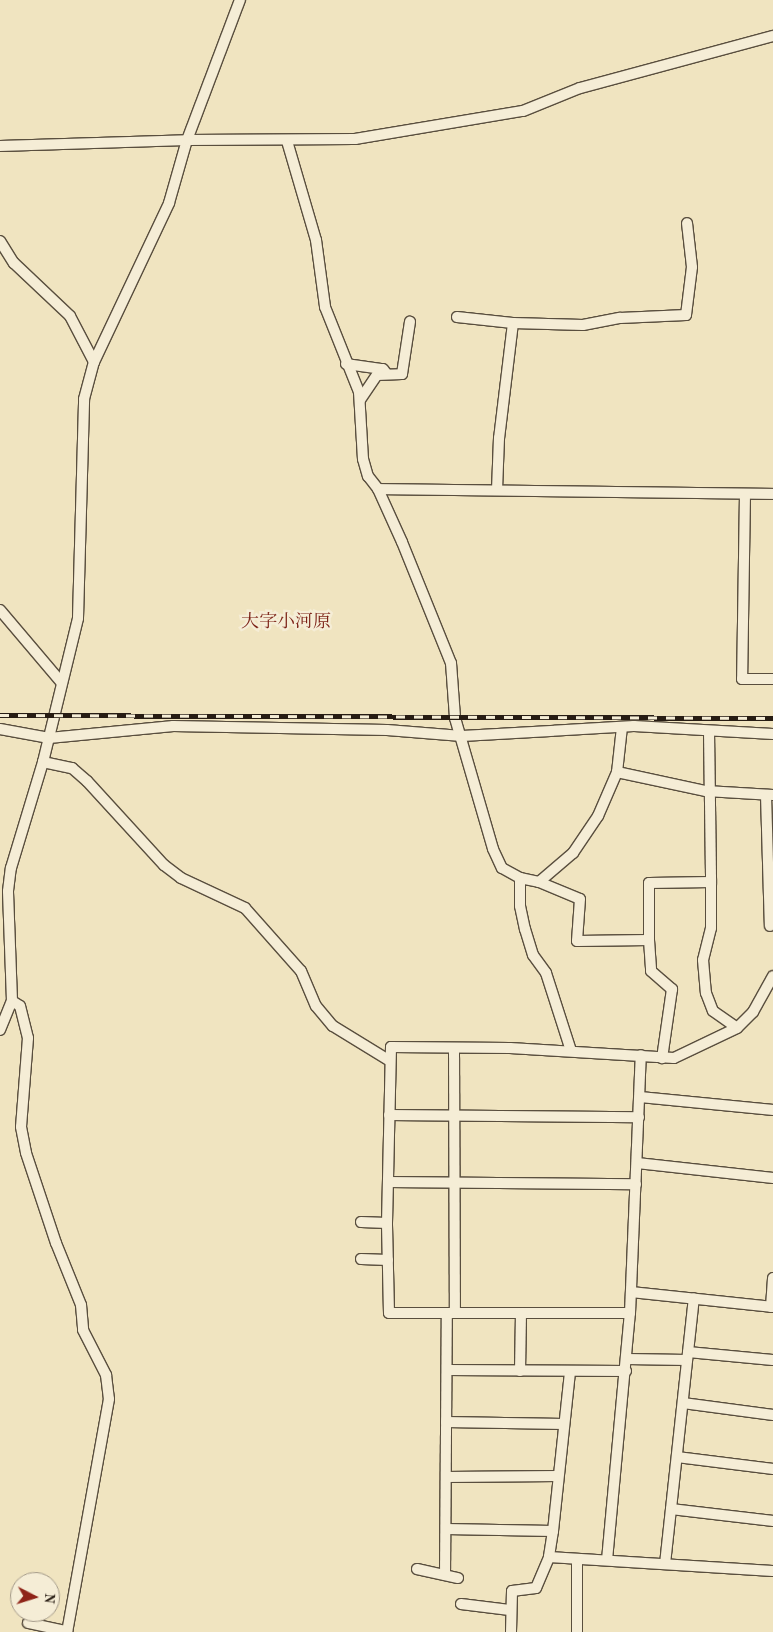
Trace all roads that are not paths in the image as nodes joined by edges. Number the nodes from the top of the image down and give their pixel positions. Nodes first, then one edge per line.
1 (240, 0) edge
2 (773, 36) edge
3 (187, 140) junction
4 (287, 141) junction
5 (0, 146) edge
6 (687, 223) dead end
7 (0, 241) edge
8 (457, 317) dead end
9 (410, 322) dead end
10 (513, 323) junction
11 (94, 362) junction
12 (346, 364) junction
13 (387, 374) junction
14 (360, 400) junction
15 (378, 489) junction
16 (497, 490) junction
17 (745, 494) junction
18 (773, 494) edge
19 (0, 610) edge
20 (773, 679) edge
21 (61, 682) junction
22 (622, 727) junction
23 (0, 729) edge
24 (709, 732) junction
25 (773, 734) edge
26 (462, 736) junction
27 (49, 738) junction
28 (43, 762) junction
29 (617, 772) junction
30 (710, 791) junction
31 (769, 795) edge
32 (771, 872) edge
33 (520, 878) junction
34 (540, 882) junction
35 (711, 882) junction
36 (770, 926) dead end
37 (649, 940) junction
38 (773, 976) edge
39 (12, 1001) junction
40 (737, 1028) junction
41 (0, 1030) edge
42 (454, 1048) junction
43 (571, 1051) junction
44 (641, 1056) junction
45 (662, 1058) junction
46 (390, 1061) junction
47 (640, 1097) junction
48 (773, 1110) edge
49 (389, 1115) junction
50 (454, 1116) junction
51 (639, 1117) junction
52 (637, 1163) junction
53 (773, 1178) edge
54 (388, 1182) junction
55 (454, 1183) junction
56 (636, 1184) junction
57 (361, 1222) dead end
58 (387, 1223) junction
59 (361, 1259) dead end
60 (388, 1260) junction
61 (773, 1278) edge
62 (631, 1292) junction
63 (694, 1299) junction
64 (772, 1307) edge
65 (451, 1313) junction
66 (521, 1313) junction
67 (630, 1313) junction
68 (688, 1356) junction
69 (627, 1359) junction
70 (773, 1360) edge
71 (447, 1370) junction
72 (520, 1370) junction
73 (570, 1371) junction
74 (626, 1371) junction
75 (683, 1403) junction
76 (773, 1415) edge
77 (446, 1422) junction
78 (564, 1424) junction
79 (677, 1457) junction
80 (773, 1469) edge
81 (558, 1476) junction
82 (446, 1477) junction
83 (671, 1508) junction
84 (773, 1521) edge
85 (446, 1528) junction
86 (553, 1530) junction
87 (549, 1556) junction
88 (577, 1559) junction
89 (607, 1560) junction
90 (665, 1564) junction
91 (418, 1569) dead end
92 (773, 1571) edge
93 (445, 1575) junction
94 (458, 1578) dead end
95 (460, 1604) dead end
96 (510, 1610) junction
97 (28, 1623) dead end
98 (67, 1631) edge
99 (511, 1632) edge
100 (577, 1632) edge

1 - 3 street
2 - 4 street
3 - 4 street
3 - 5 street
3 - 11 street
4 - 12 street
6 - 10 street
7 - 11 street
8 - 10 street
9 - 13 street
10 - 16 street
11 - 21 street
12 - 13 street
12 - 14 street
13 - 14 street
14 - 15 street
15 - 16 street
15 - 26 street
16 - 17 street
17 - 18 street
17 - 20 street
19 - 21 street
21 - 27 street
22 - 24 street
22 - 26 street
22 - 29 street
23 - 27 street
24 - 25 street
24 - 30 street
26 - 27 street
26 - 33 street
27 - 28 street
28 - 39 street
28 - 46 street
29 - 30 street
29 - 34 street
30 - 31 street
30 - 35 street
31 - 32 street
32 - 36 street
33 - 34 street
33 - 43 street
34 - 37 street
35 - 37 street
35 - 40 street
37 - 45 street
38 - 40 street
39 - 41 street
39 - 98 street
40 - 45 street
42 - 43 street
42 - 46 street
42 - 50 street
43 - 44 street
44 - 45 street
44 - 47 street
46 - 49 street
47 - 48 street
47 - 51 street
49 - 50 street
49 - 54 street
50 - 51 street
50 - 55 street
51 - 52 street
52 - 53 street
52 - 56 street
54 - 55 street
54 - 58 street
55 - 56 street
55 - 65 street
56 - 62 street
57 - 58 street
58 - 60 street
59 - 60 street
60 - 65 street
61 - 64 street
62 - 63 street
62 - 67 street
63 - 64 street
63 - 68 street
65 - 66 street
65 - 71 street
66 - 67 street
66 - 72 street
67 - 69 street
68 - 69 street
68 - 70 street
68 - 75 street
69 - 74 street
71 - 72 street
71 - 77 street
72 - 73 street
73 - 74 street
73 - 78 street
74 - 89 street
75 - 76 street
75 - 79 street
77 - 78 street
77 - 82 street
78 - 81 street
79 - 80 street
79 - 83 street
81 - 82 street
81 - 86 street
82 - 85 street
83 - 84 street
83 - 90 street
85 - 86 street
85 - 93 street
86 - 87 street
87 - 88 street
87 - 96 street
88 - 89 street
88 - 100 street
89 - 90 street
90 - 92 street
91 - 93 street
93 - 94 street
95 - 96 street
96 - 99 street
97 - 98 street

